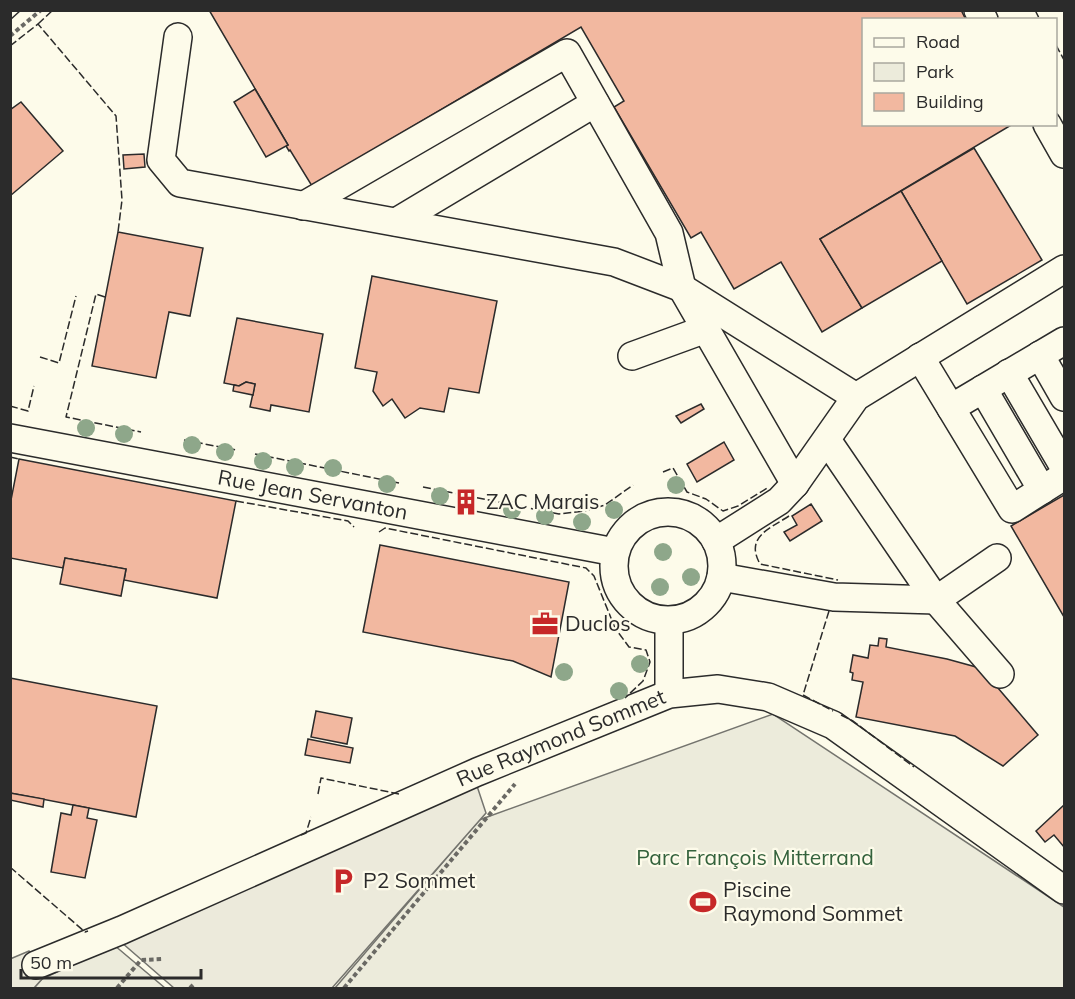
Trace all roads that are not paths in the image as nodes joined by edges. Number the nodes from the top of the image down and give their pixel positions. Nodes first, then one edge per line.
1 (178, 37) dead end
2 (595, 103) junction
3 (1048, 126) edge
4 (1065, 154) edge
5 (303, 206) junction
6 (396, 222) junction
7 (1064, 271) edge
8 (682, 288) junction
9 (706, 329) junction
10 (1065, 341) edge
11 (1040, 355) junction
12 (632, 356) dead end
13 (920, 357) junction
14 (1009, 373) junction
15 (982, 389) junction
16 (856, 397) junction
17 (1065, 397) edge
18 (951, 408) junction
19 (10, 438) edge
20 (827, 440) junction
21 (1065, 467) edge
22 (1053, 483) edge
23 (795, 484) junction
24 (716, 541) junction
25 (615, 552) junction
26 (997, 558) dead end
27 (721, 577) junction
28 (936, 600) junction
29 (669, 621) junction
30 (1000, 674) dead end
31 (669, 694) junction
32 (1065, 890) edge
33 (36, 965) dead end

1 - 5 street
2 - 5 street
2 - 6 street
2 - 8 street
3 - 4 street
5 - 6 street
6 - 8 street
7 - 13 street
8 - 9 street
8 - 16 street
9 - 12 street
9 - 23 street
10 - 11 street
11 - 14 street
11 - 17 street
13 - 16 street
13 - 18 street
14 - 15 street
14 - 21 street
15 - 18 street
15 - 22 street
16 - 20 street
18 - 22 street
19 - 25 street, Rue Jean Servanton
20 - 23 street
20 - 28 street
23 - 24 street
24 - 25 street
24 - 27 street
25 - 29 street
26 - 28 street
27 - 28 street
27 - 29 street
28 - 30 street
29 - 31 street
31 - 32 street, Rue Raymond Sommet
31 - 33 street, Rue Raymond Sommet

